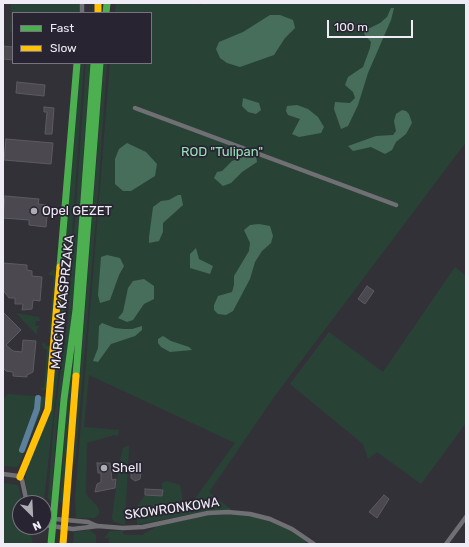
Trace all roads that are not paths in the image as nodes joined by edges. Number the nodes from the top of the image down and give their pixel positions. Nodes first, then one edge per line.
1 (78, 64) edge
2 (94, 64) edge
3 (100, 64) edge
4 (135, 108) dead end
5 (396, 205) dead end
6 (3, 474) edge
7 (20, 477) junction
8 (25, 495) edge
9 (466, 516) edge
10 (65, 519) junction
11 (53, 522) junction
12 (98, 526) junction
13 (64, 528) junction
14 (51, 544) edge
15 (63, 544) edge
16 (314, 544) edge
17 (446, 544) edge

1 - 7 main road, MARCINA KASPRZAKA
2 - 11 main road, MARCINA KASPRZAKA
3 - 10 main road, MARCINA KASPRZAKA
4 - 5 street
6 - 7 street
7 - 8 street
9 - 17 street
10 - 11 street, SKOWRONKOWA
10 - 12 street, SKOWRONKOWA
10 - 13 main road, MARCINA KASPRZAKA
11 - 13 street, SKOWRONKOWA
11 - 14 main road, MARCINA KASPRZAKA
12 - 13 street, SKOWRONKOWA
12 - 16 street, SKOWRONKOWA
13 - 15 main road, MARCINA KASPRZAKA

